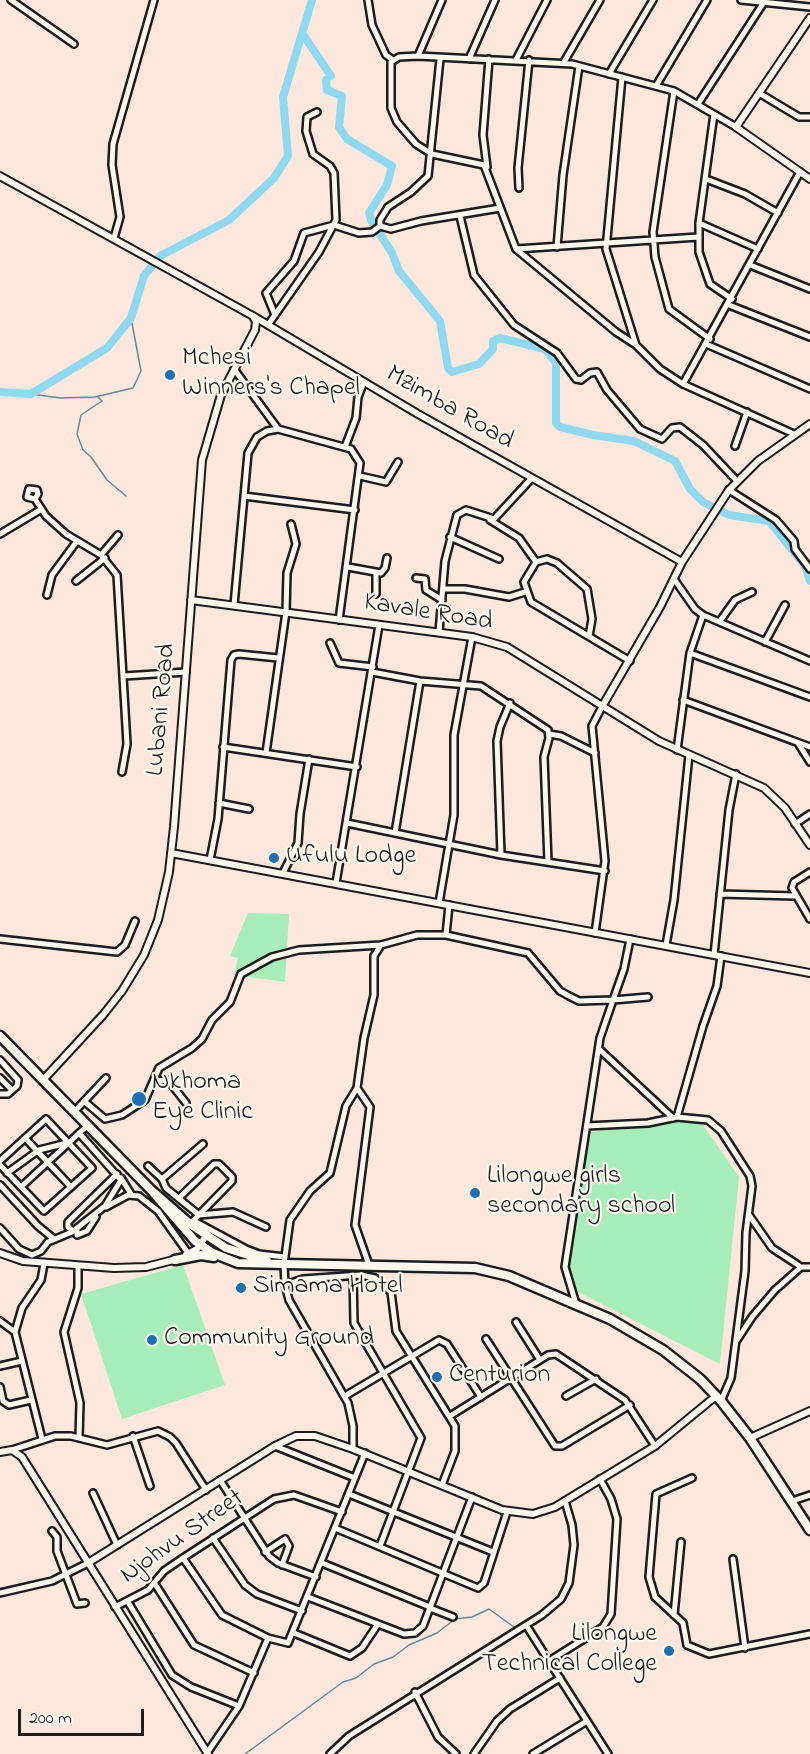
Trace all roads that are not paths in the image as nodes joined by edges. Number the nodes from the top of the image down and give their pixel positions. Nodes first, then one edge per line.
1 (11, 0) edge
2 (154, 0) edge
3 (368, 0) edge
4 (442, 0) edge
5 (495, 0) edge
6 (547, 0) edge
7 (600, 0) edge
8 (653, 0) edge
9 (707, 0) edge
10 (741, 0) edge
11 (764, 2) junction
12 (810, 7) edge
13 (810, 18) edge
14 (74, 44) dead end
15 (418, 56) junction
16 (440, 59) junction
17 (469, 59) junction
18 (489, 59) junction
19 (393, 60) junction
20 (516, 60) junction
21 (529, 60) junction
22 (564, 62) junction
23 (579, 66) junction
24 (609, 74) junction
25 (622, 77) junction
26 (656, 86) junction
27 (674, 92) junction
28 (759, 93) junction
29 (698, 104) junction
30 (317, 112) dead end
31 (714, 114) junction
32 (810, 117) edge
33 (736, 128) junction
34 (432, 154) junction
35 (488, 168) junction
36 (800, 172) junction
37 (0, 176) edge
38 (810, 178) edge
39 (706, 179) junction
40 (519, 188) dead end
41 (500, 208) junction
42 (778, 213) junction
43 (460, 216) junction
44 (699, 223) junction
45 (334, 225) junction
46 (379, 227) junction
47 (698, 237) junction
48 (114, 238) junction
49 (652, 240) junction
50 (606, 243) junction
51 (557, 247) junction
52 (516, 249) junction
53 (758, 249) junction
54 (750, 265) junction
55 (810, 289) edge
56 (732, 298) junction
57 (729, 305) junction
58 (275, 315) junction
59 (253, 316) junction
60 (268, 326) junction
61 (810, 337) edge
62 (708, 342) junction
63 (636, 345) junction
64 (234, 369) junction
65 (364, 382) junction
66 (683, 384) junction
67 (810, 390) edge
68 (747, 412) junction
69 (809, 426) edge
70 (278, 429) junction
71 (794, 434) junction
72 (735, 446) dead end
73 (345, 447) junction
74 (399, 462) dead end
75 (360, 476) junction
76 (531, 479) junction
77 (737, 481) junction
78 (729, 490) junction
79 (244, 496) junction
80 (35, 499) dead end
81 (40, 510) junction
82 (355, 510) junction
83 (490, 520) junction
84 (291, 524) dead end
85 (0, 534) edge
86 (118, 535) dead end
87 (450, 537) junction
88 (77, 541) junction
89 (103, 557) junction
90 (387, 558) dead end
91 (499, 559) dead end
92 (536, 562) junction
93 (682, 562) junction
94 (348, 567) junction
95 (810, 569) edge
96 (376, 574) junction
97 (416, 578) dead end
98 (674, 579) junction
99 (75, 581) dead end
100 (443, 590) junction
101 (525, 592) junction
102 (752, 592) dead end
103 (376, 594) dead end
104 (47, 595) dead end
105 (191, 600) junction
106 (442, 600) junction
107 (234, 605) junction
108 (785, 605) dead end
109 (285, 612) junction
110 (703, 615) junction
111 (339, 620) junction
112 (720, 621) junction
113 (379, 625) junction
114 (439, 632) junction
115 (589, 636) junction
116 (472, 637) junction
117 (765, 642) junction
118 (330, 643) dead end
119 (690, 653) junction
120 (278, 658) junction
121 (630, 661) junction
122 (810, 661) edge
123 (372, 670) junction
124 (186, 672) junction
125 (124, 676) junction
126 (420, 681) junction
127 (461, 685) junction
128 (810, 697) edge
129 (683, 700) junction
130 (510, 703) junction
131 (603, 705) junction
132 (549, 734) junction
133 (798, 743) junction
134 (223, 747) junction
135 (810, 747) edge
136 (677, 750) junction
137 (266, 753) junction
138 (595, 753) junction
139 (689, 755) junction
140 (309, 759) junction
141 (810, 762) edge
142 (357, 766) junction
143 (122, 772) dead end
144 (736, 774) junction
145 (219, 804) junction
146 (249, 810) dead end
147 (810, 814) edge
148 (347, 823) junction
149 (795, 824) junction
150 (395, 833) junction
151 (450, 845) junction
152 (810, 845) edge
153 (171, 854) junction
154 (501, 855) junction
155 (210, 860) junction
156 (548, 862) junction
157 (605, 871) junction
158 (810, 872) edge
159 (284, 873) junction
160 (336, 883) junction
161 (720, 894) junction
162 (795, 896) junction
163 (439, 903) junction
164 (449, 905) junction
165 (810, 919) edge
166 (135, 921) dead end
167 (596, 933) junction
168 (446, 935) junction
169 (0, 939) edge
170 (630, 939) junction
171 (381, 945) junction
172 (666, 945) junction
173 (717, 956) junction
174 (810, 973) edge
175 (648, 997) dead end
176 (613, 1000) junction
177 (0, 1036) edge
178 (599, 1048) junction
179 (0, 1060) edge
180 (0, 1078) edge
181 (106, 1078) dead end
182 (44, 1080) junction
183 (155, 1081) junction
184 (357, 1088) junction
185 (12, 1090) junction
186 (0, 1094) edge
187 (84, 1101) junction
188 (186, 1103) dead end
189 (75, 1111) junction
190 (675, 1118) junction
191 (88, 1125) junction
192 (587, 1126) junction
193 (79, 1133) junction
194 (25, 1138) junction
195 (68, 1142) junction
196 (202, 1144) dead end
197 (37, 1151) junction
198 (48, 1162) junction
199 (0, 1163) edge
200 (148, 1166) dead end
201 (8, 1173) junction
202 (118, 1175) junction
203 (162, 1179) junction
204 (0, 1185) edge
205 (21, 1187) junction
206 (72, 1187) junction
207 (151, 1190) junction
208 (131, 1194) junction
209 (179, 1198) junction
210 (98, 1212) junction
211 (199, 1215) junction
212 (749, 1215) junction
213 (192, 1223) junction
214 (266, 1227) dead end
215 (0, 1228) edge
216 (75, 1230) junction
217 (189, 1236) junction
218 (206, 1236) junction
219 (54, 1239) junction
220 (200, 1245) junction
221 (0, 1253) edge
222 (187, 1254) junction
223 (175, 1260) junction
224 (284, 1262) junction
225 (238, 1263) junction
226 (44, 1264) junction
227 (369, 1265) junction
228 (78, 1266) junction
229 (801, 1267) junction
230 (810, 1267) edge
231 (353, 1275) junction
232 (285, 1285) junction
233 (576, 1304) junction
234 (0, 1321) edge
235 (516, 1322) dead end
236 (15, 1332) junction
237 (486, 1339) dead end
238 (736, 1342) junction
239 (412, 1356) junction
240 (540, 1360) junction
241 (22, 1361) junction
242 (0, 1366) edge
243 (383, 1374) junction
244 (511, 1379) junction
245 (596, 1379) junction
246 (0, 1388) edge
247 (345, 1396) junction
248 (566, 1396) dead end
249 (481, 1397) junction
250 (718, 1398) junction
251 (31, 1400) junction
252 (1, 1401) edge
253 (630, 1405) junction
254 (810, 1411) edge
255 (450, 1416) junction
256 (133, 1436) junction
257 (79, 1438) junction
258 (750, 1438) junction
259 (42, 1439) junction
260 (274, 1446) junction
261 (655, 1446) junction
262 (353, 1449) junction
263 (12, 1450) junction
264 (0, 1452) edge
265 (365, 1453) junction
266 (409, 1472) junction
267 (356, 1478) junction
268 (692, 1478) dead end
269 (600, 1479) junction
270 (220, 1480) junction
271 (442, 1485) junction
272 (150, 1486) dead end
273 (206, 1490) junction
274 (93, 1493) dead end
275 (349, 1494) junction
276 (810, 1495) edge
277 (472, 1497) junction
278 (564, 1501) junction
279 (792, 1501) junction
280 (393, 1511) junction
281 (342, 1512) junction
282 (507, 1512) junction
283 (243, 1518) junction
284 (335, 1528) junction
285 (810, 1530) edge
286 (52, 1531) dead end
287 (213, 1538) junction
288 (457, 1538) junction
289 (681, 1542) dead end
290 (117, 1545) junction
291 (380, 1546) junction
292 (265, 1552) junction
293 (493, 1552) junction
294 (183, 1558) junction
295 (733, 1559) dead end
296 (88, 1563) junction
297 (322, 1563) junction
298 (282, 1565) junction
299 (444, 1573) junction
300 (65, 1575) junction
301 (316, 1576) junction
302 (155, 1584) junction
303 (0, 1593) edge
304 (308, 1596) junction
305 (128, 1602) junction
306 (85, 1603) dead end
307 (116, 1607) junction
308 (430, 1607) junction
309 (302, 1611) junction
310 (674, 1615) junction
311 (453, 1617) dead end
312 (378, 1624) junction
313 (526, 1625) junction
314 (294, 1632) junction
315 (810, 1634) edge
316 (268, 1638) junction
317 (745, 1648) junction
318 (549, 1661) junction
319 (254, 1673) junction
320 (560, 1678) junction
321 (415, 1692) junction
322 (239, 1706) junction
323 (587, 1721) junction
324 (208, 1753) edge
325 (330, 1754) edge
326 (456, 1754) edge
327 (474, 1754) edge
328 (533, 1754) edge
329 (608, 1754) edge

1 - 14 street
2 - 48 street
3 - 19 street
4 - 15 street
5 - 17 street
6 - 20 street
7 - 22 street
8 - 24 street
9 - 26 street
10 - 11 street
11 - 12 street
11 - 29 street
13 - 28 street
15 - 16 street
15 - 19 street
16 - 17 street
16 - 34 street
17 - 18 street
18 - 20 street
18 - 35 street
19 - 34 street
20 - 21 street
21 - 22 street
21 - 40 street
22 - 23 street
23 - 24 street
23 - 51 street
24 - 25 street
25 - 26 street
25 - 50 street
26 - 27 street
27 - 29 street
27 - 49 street
28 - 32 street
28 - 33 street
29 - 31 street
30 - 45 street
31 - 33 street
31 - 39 street
33 - 36 street
34 - 35 street
34 - 46 street
35 - 41 street
36 - 38 street
36 - 42 street
37 - 48 street, Mzimba Road
39 - 42 street
39 - 44 street
41 - 43 street
41 - 52 street
42 - 53 street
43 - 46 street
43 - 77 street
44 - 47 street
44 - 53 street
45 - 46 street
45 - 58 street
45 - 58 street
47 - 49 street
47 - 56 street
48 - 59 street, Mzimba Road
49 - 50 street
49 - 62 street
50 - 51 street
50 - 63 street
51 - 52 street
52 - 63 street
53 - 54 street
54 - 55 street
54 - 56 street
56 - 57 street
57 - 61 street
57 - 62 street
58 - 60 street
59 - 60 street, Mzimba Road
59 - 64 street, Lubani Road
60 - 65 street, Mzimba Road
62 - 66 street
62 - 67 street
63 - 66 street
64 - 70 street
64 - 105 street, Lubani Road
65 - 73 street
65 - 76 street, Mzimba Road
66 - 68 street
68 - 71 street
68 - 72 street
69 - 71 street
70 - 73 street
70 - 79 street
71 - 77 street
73 - 75 street
74 - 75 street
75 - 82 street
76 - 83 street
76 - 93 street, Mzimba Road
77 - 78 street
78 - 93 street
78 - 95 street
79 - 82 street
79 - 107 street
80 - 81 street
81 - 85 street
81 - 88 street
82 - 94 street
83 - 87 street
83 - 92 street
84 - 109 street
86 - 89 street
87 - 91 street
87 - 100 street
88 - 89 street
88 - 104 street
89 - 99 street
89 - 125 street
90 - 96 street
92 - 101 street
92 - 115 street
93 - 98 street
94 - 96 street
94 - 111 street
96 - 103 street
97 - 106 street
98 - 110 street
98 - 121 street
100 - 101 street
100 - 106 street
101 - 115 street
102 - 112 street
105 - 107 street, Kavale Road
105 - 124 street, Lubani Road
106 - 114 street
107 - 109 street, Kavale Road
108 - 117 street
109 - 111 street, Kavale Road
109 - 120 street
110 - 112 street
110 - 119 street
111 - 113 street, Kavale Road
112 - 117 street
113 - 114 street, Kavale Road
113 - 123 street
114 - 116 street, Kavale Road
115 - 121 street
116 - 127 street
116 - 131 street, Kavale Road
117 - 122 street
118 - 123 street
119 - 128 street
119 - 129 street
120 - 134 street
120 - 137 street
121 - 131 street
123 - 126 street
123 - 142 street
124 - 125 street
124 - 153 street, Lubani Road
125 - 143 street
126 - 127 street
126 - 150 street
127 - 130 street
127 - 151 street
129 - 133 street
129 - 136 street
130 - 132 street
130 - 154 street
131 - 136 street, Kavale Road
131 - 138 street
132 - 138 street
132 - 156 street
133 - 135 street
133 - 141 street
134 - 137 street
134 - 145 street
136 - 139 street, Kavale Road
137 - 140 street
138 - 157 street
139 - 144 street, Kavale Road
139 - 172 street
140 - 142 street
140 - 159 street
142 - 148 street
144 - 149 street, Kavale Road
144 - 161 street
145 - 146 street
145 - 155 street
147 - 149 street
148 - 150 street
148 - 160 street
149 - 152 street, Kavale Road
150 - 151 street
151 - 154 street
151 - 163 street
153 - 155 street
153 - 182 street, Lubani Road
154 - 156 street
155 - 159 street
156 - 157 street
157 - 167 street
158 - 162 street
159 - 160 street
160 - 163 street
161 - 162 street
161 - 173 street
162 - 165 street
163 - 164 street
164 - 167 street
164 - 168 street
166 - 169 street
167 - 170 street
168 - 171 street
168 - 176 street
170 - 172 street
170 - 176 street
171 - 183 street
171 - 184 street
172 - 173 street
173 - 174 street
173 - 190 street
175 - 176 street
176 - 178 street
177 - 182 highway
178 - 190 street
178 - 192 street
179 - 185 street
180 - 185 street
181 - 187 street
182 - 189 highway
183 - 187 street
183 - 188 street
184 - 224 street
184 - 227 street
185 - 186 street
187 - 189 street
189 - 191 highway
190 - 192 street
190 - 212 street
191 - 193 street
191 - 207 highway
192 - 233 street
193 - 195 street
193 - 202 street
194 - 195 street
194 - 197 street
194 - 199 street
195 - 197 street
195 - 198 street
195 - 206 street
196 - 203 street
197 - 198 street
197 - 201 street
198 - 205 street
198 - 206 street
199 - 201 street
200 - 203 street
201 - 205 street
202 - 208 street
202 - 210 street
202 - 216 street
203 - 209 street
204 - 219 street
205 - 206 street
207 - 213 highway
207 - 217 highway
208 - 210 street
208 - 222 street
209 - 211 street
209 - 211 street
210 - 216 street
211 - 213 street
211 - 214 street
212 - 229 street
212 - 238 street
213 - 218 highway
213 - 224 street
215 - 219 street
216 - 219 street
217 - 220 highway
217 - 222 highway
218 - 220 street
218 - 224 highway
220 - 222 street
220 - 225 highway
221 - 226 street
222 - 223 street
223 - 225 highway
223 - 228 street
224 - 225 highway
224 - 227 highway
224 - 232 street
226 - 228 street
226 - 236 street
227 - 233 highway
228 - 257 street
229 - 230 street
229 - 238 street
231 - 232 street
231 - 239 street
231 - 243 street
232 - 247 street
233 - 250 highway
234 - 236 street
235 - 240 street
236 - 241 street
237 - 244 street
238 - 250 street
239 - 243 street
239 - 249 street
239 - 255 street
240 - 244 street
240 - 245 street
241 - 242 street
241 - 251 street
243 - 247 street
243 - 266 street
244 - 249 street
244 - 253 street
245 - 248 street
245 - 253 street
246 - 252 street
247 - 262 street
249 - 255 street
250 - 258 highway
250 - 261 street
251 - 252 street
251 - 259 street
253 - 261 street
254 - 258 street
255 - 271 street
256 - 257 street
256 - 272 street
256 - 273 street
257 - 259 street
258 - 279 highway
259 - 263 street
260 - 262 street
260 - 267 street
260 - 270 street
261 - 269 street
262 - 265 street
263 - 264 street
263 - 296 street
265 - 266 street
265 - 267 street
266 - 271 street
266 - 280 street
267 - 275 street
268 - 310 street
269 - 278 street
269 - 318 street
270 - 273 street
270 - 283 street
271 - 277 street
273 - 290 street
274 - 290 street
275 - 280 street
275 - 281 street
276 - 279 street
277 - 282 street
277 - 288 street
278 - 282 street
278 - 313 street
279 - 285 highway
280 - 288 street
280 - 291 street
281 - 283 street, Njohvu Street
281 - 284 street
282 - 293 street
283 - 287 street, Njohvu Street
283 - 292 street
284 - 291 street
284 - 297 street
286 - 300 street
287 - 294 street, Njohvu Street
287 - 309 street
288 - 293 street
288 - 299 street
289 - 310 street
290 - 296 street
291 - 299 street
292 - 298 street
292 - 298 street
293 - 299 street
294 - 302 street, Njohvu Street
294 - 316 street
295 - 317 street
296 - 300 street
296 - 307 street
297 - 301 street
297 - 308 street
298 - 301 street
299 - 308 street
300 - 303 street
300 - 306 street
301 - 304 street
302 - 305 street, Njohvu Street
302 - 319 street
304 - 309 street
304 - 312 street
305 - 307 street, Njohvu Street
305 - 322 street
307 - 324 street
308 - 311 street
308 - 312 street
309 - 314 street
310 - 317 street
312 - 314 street
313 - 318 street
313 - 321 street
314 - 316 street
315 - 317 street
316 - 319 street
318 - 320 street
319 - 322 street
320 - 323 street
320 - 327 street
321 - 325 street
321 - 326 street
322 - 324 street
323 - 328 street
323 - 329 street

